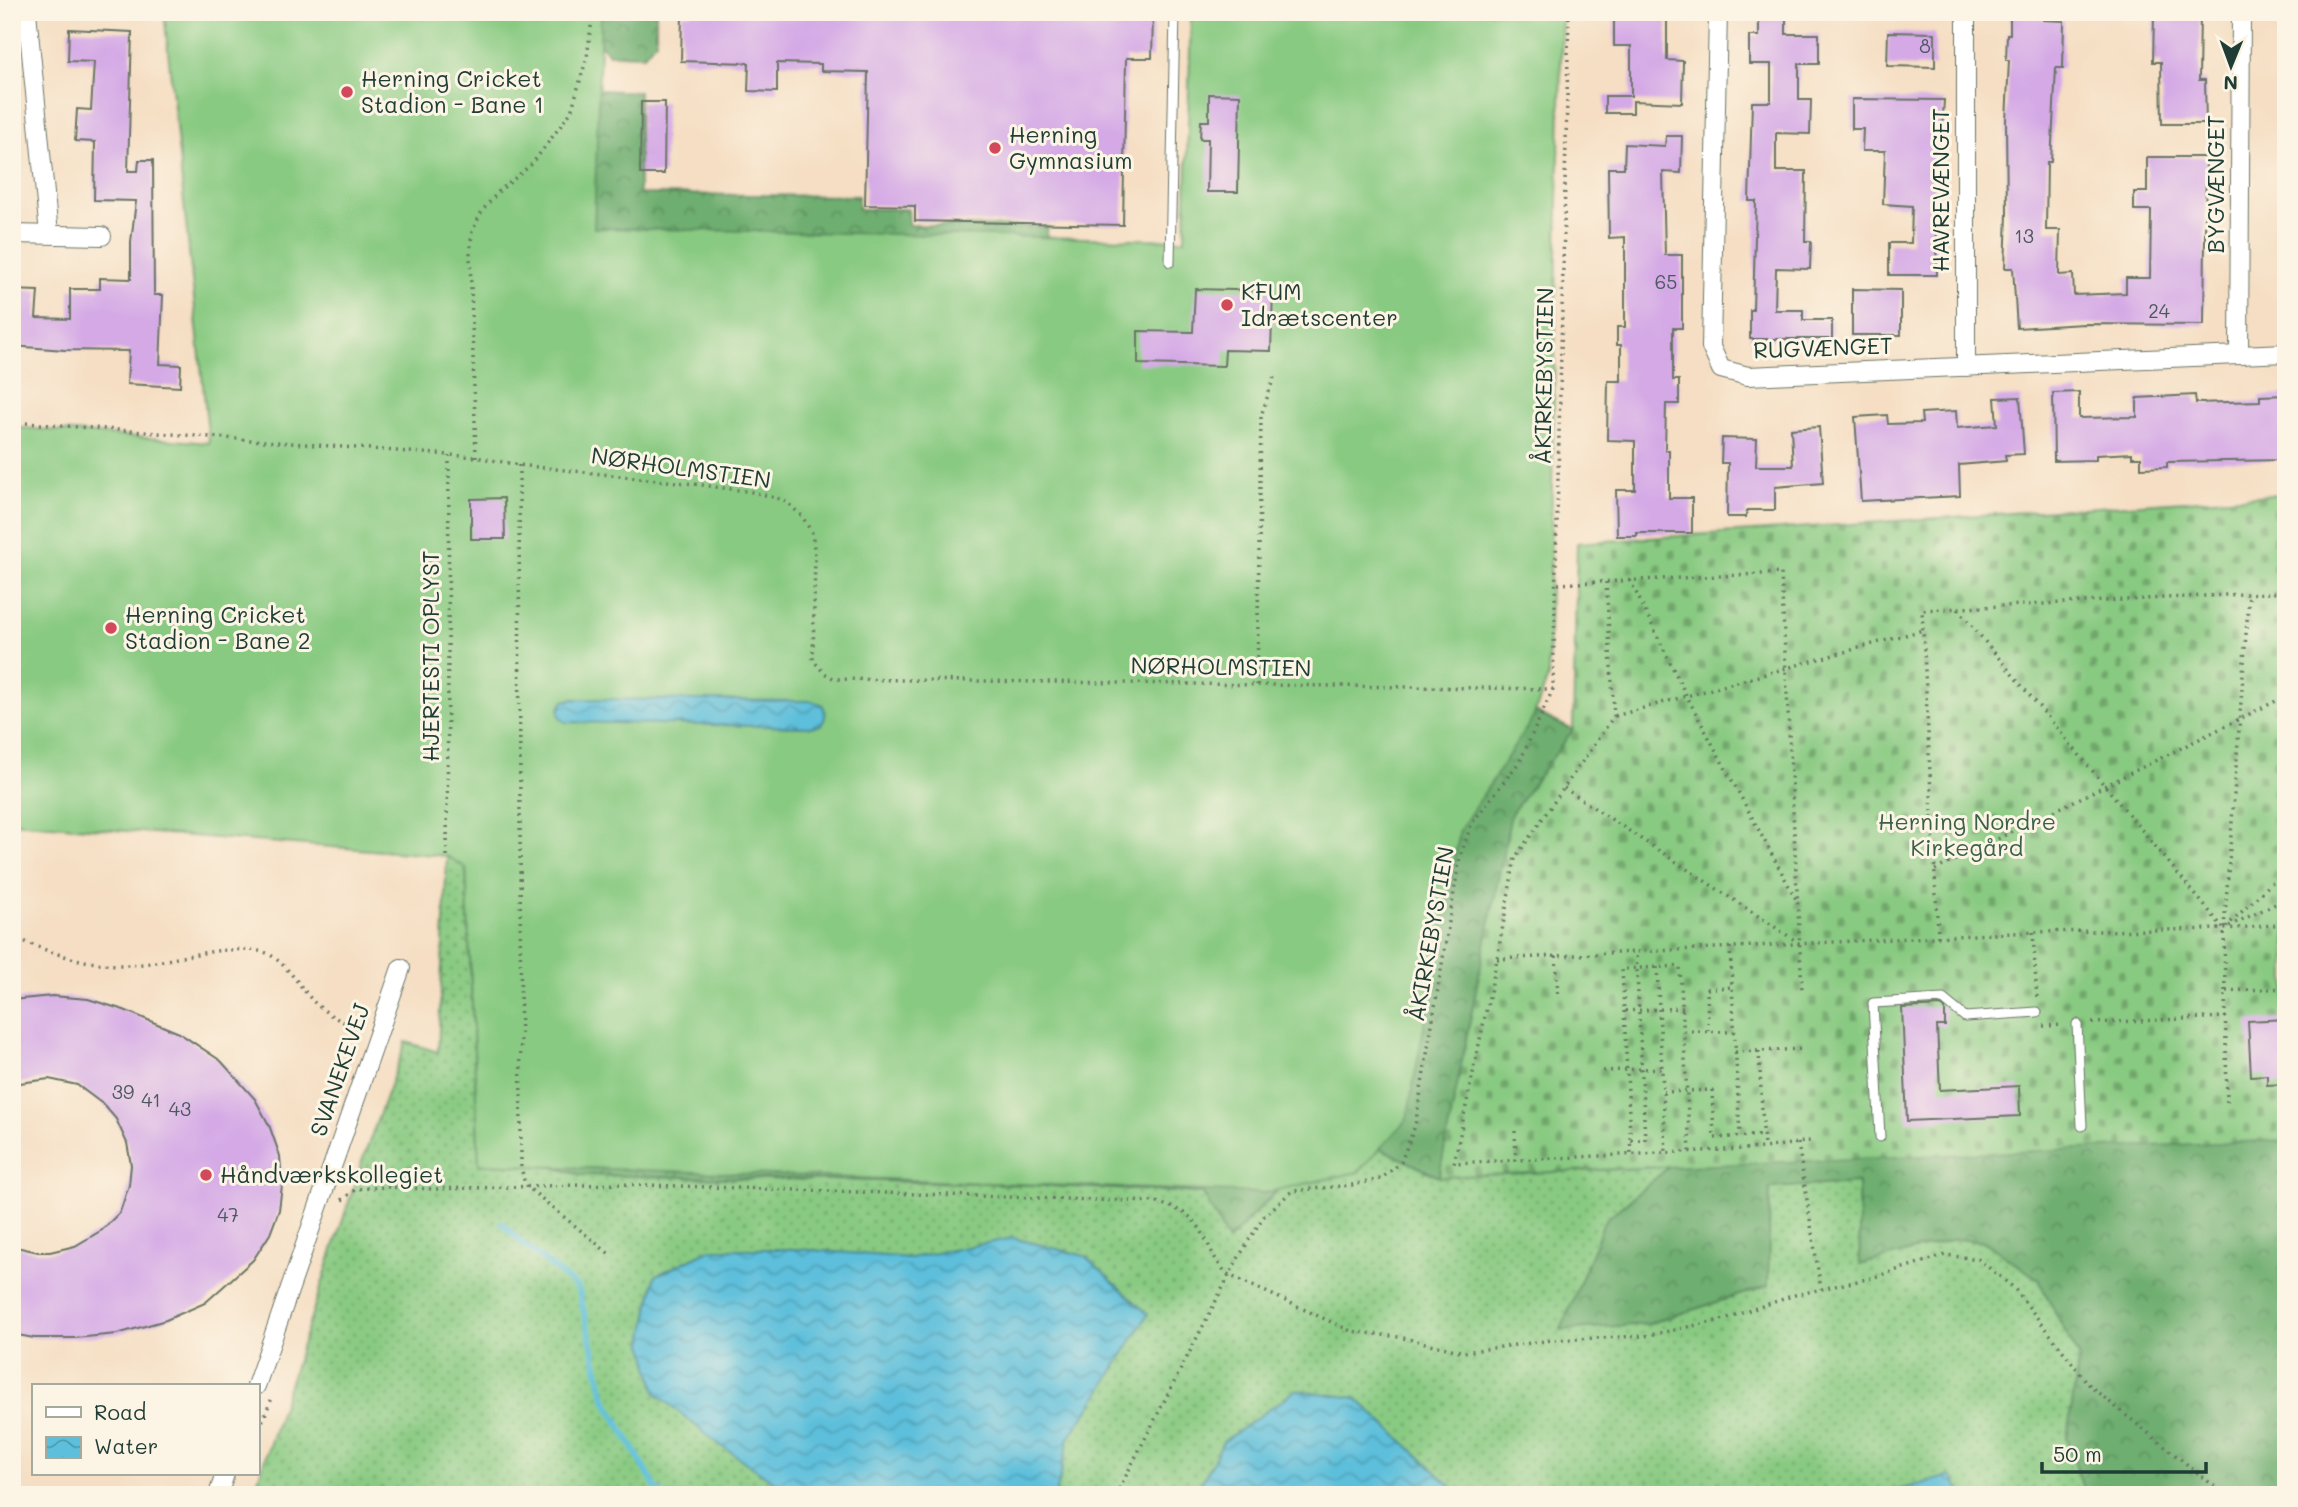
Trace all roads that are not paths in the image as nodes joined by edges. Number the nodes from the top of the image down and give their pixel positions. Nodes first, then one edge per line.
1 (27, 12) edge
2 (1175, 12) edge
3 (1718, 12) edge
4 (1966, 12) edge
5 (2241, 12) edge
6 (12, 234) edge
7 (49, 234) junction
8 (102, 236) dead end
9 (1170, 262) dead end
10 (2286, 353) edge
11 (2239, 355) junction
12 (1966, 367) junction
13 (401, 968) dead end
14 (2038, 1012) road end
15 (2077, 1024) road end
16 (2082, 1126) dead end
17 (1880, 1137) dead end
18 (257, 1384) edge
19 (224, 1476) edge
20 (218, 1495) edge

1 - 7 street
2 - 9 lane
3 - 12 street, RUGVÆNGET
4 - 12 street, HAVREVÆNGET
5 - 11 street, BYGVÆNGET
6 - 7 street
7 - 8 street
10 - 11 street, RUGVÆNGET
11 - 12 street, RUGVÆNGET
13 - 18 street, SVANEKEVEJ
14 - 17 lane
15 - 16 lane
19 - 20 street

